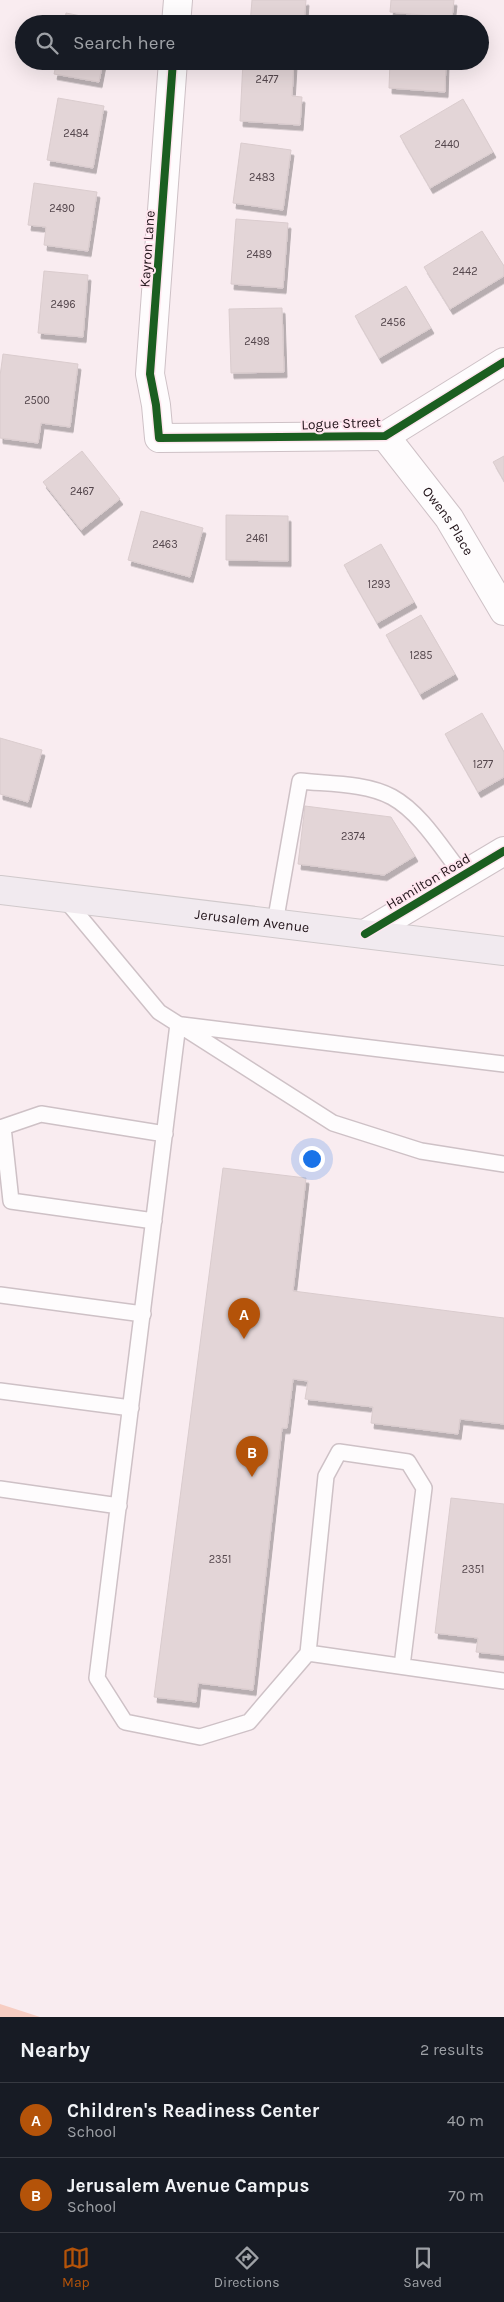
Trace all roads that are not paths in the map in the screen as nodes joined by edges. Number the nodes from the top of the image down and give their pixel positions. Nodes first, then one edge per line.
1 (178, 0) edge
2 (177, 15) edge
3 (172, 70) edge
4 (504, 362) edge
5 (385, 436) junction
6 (159, 438) joint
7 (504, 611) edge
8 (504, 851) edge
9 (462, 874) junction
10 (0, 890) edge
11 (63, 898) junction
12 (275, 923) junction
13 (365, 934) junction
14 (504, 951) edge
15 (178, 1024) junction
16 (504, 1064) edge
17 (165, 1134) junction
18 (504, 1164) edge
19 (154, 1221) junction
20 (0, 1295) edge
21 (143, 1314) junction
22 (0, 1391) edge
23 (131, 1408) junction
24 (0, 1489) edge
25 (119, 1506) junction
26 (308, 1653) junction
27 (402, 1666) junction
28 (504, 1681) edge

1 - 2 street
3 - 6 street, Kayron Lane
4 - 5 street, Logue Street
5 - 6 street, Logue Street
5 - 7 street, Owens Place
8 - 9 street, Hamilton Road
9 - 12 lane
9 - 13 street, Hamilton Road
10 - 11 main road, Jerusalem Avenue
11 - 12 main road, Jerusalem Avenue
11 - 15 lane
12 - 13 main road, Jerusalem Avenue
13 - 14 main road, Jerusalem Avenue
15 - 16 lane
15 - 17 lane
15 - 18 lane
17 - 19 lane
17 - 19 lane
19 - 21 lane
20 - 21 lane
21 - 23 lane
22 - 23 lane
23 - 25 lane
24 - 25 lane
25 - 26 lane
26 - 27 lane
26 - 27 lane
27 - 28 lane

